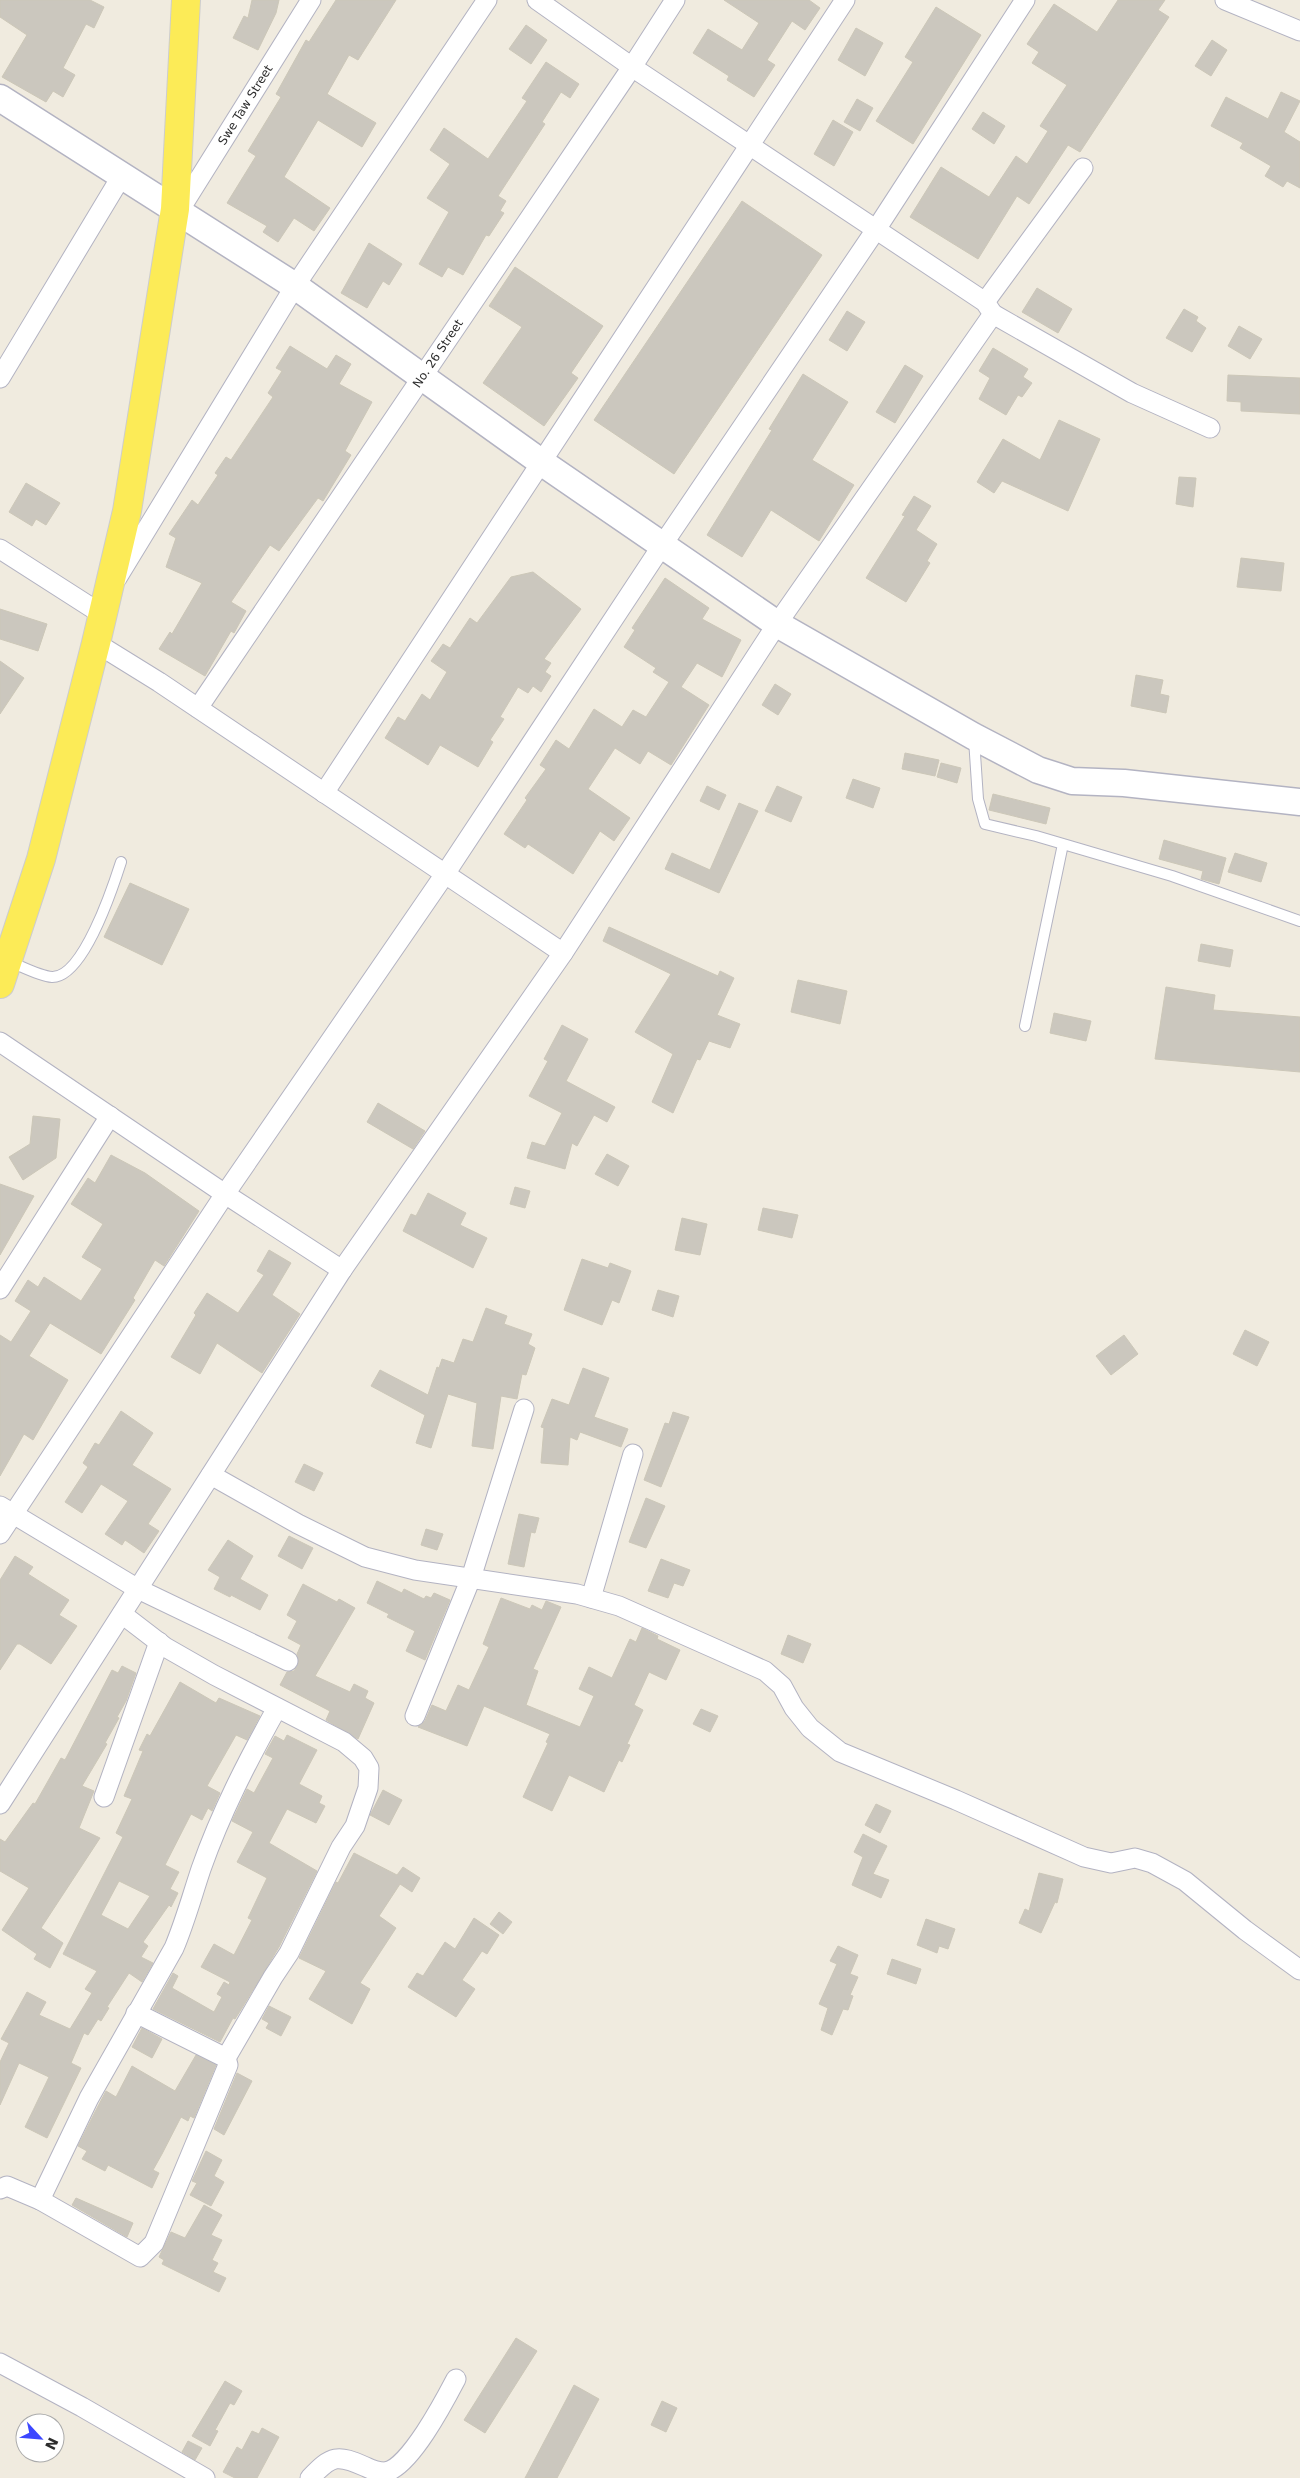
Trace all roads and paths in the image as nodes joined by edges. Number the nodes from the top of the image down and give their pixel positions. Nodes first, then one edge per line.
1 (186, 0) edge
2 (311, 0) edge
3 (487, 0) edge
4 (537, 0) edge
5 (675, 0) edge
6 (845, 0) edge
7 (1025, 0) edge
8 (1225, 0) edge
9 (1300, 32) edge
10 (632, 67) junction
11 (0, 98) edge
12 (750, 145) junction
13 (1083, 168) dead end
14 (121, 176) junction
15 (177, 210) junction
16 (877, 228) junction
17 (296, 286) junction
18 (989, 308) junction
19 (423, 376) junction
20 (0, 378) edge
21 (1210, 428) dead end
22 (541, 462) junction
23 (663, 544) junction
24 (0, 549) edge
25 (106, 604) junction
26 (778, 624) junction
27 (96, 643) junction
28 (198, 708) junction
29 (973, 736) junction
30 (324, 793) junction
31 (1300, 802) edge
32 (1063, 844) junction
33 (122, 862) dead end
34 (446, 874) junction
35 (1300, 921) edge
36 (563, 953) junction
37 (4, 972) edge
38 (1025, 1026) dead end
39 (0, 1042) edge
40 (110, 1116) junction
41 (225, 1194) junction
42 (342, 1270) junction
43 (0, 1289) edge
44 (524, 1409) dead end
45 (633, 1454) dead end
46 (211, 1475) junction
47 (6, 1510) edge
48 (0, 1534) edge
49 (471, 1578) junction
50 (138, 1589) junction
51 (591, 1598) junction
52 (122, 1614) junction
53 (159, 1642) junction
54 (288, 1661) dead end
55 (277, 1708) junction
56 (414, 1716) dead end
57 (104, 1797) dead end
58 (0, 1804) edge
59 (1300, 1970) edge
60 (136, 2013) junction
61 (226, 2058) junction
62 (0, 2189) edge
63 (40, 2200) junction
64 (0, 2363) edge
65 (456, 2379) dead end
66 (205, 2478) edge
67 (310, 2478) edge

1 - 15 main road
2 - 15 street, Swe Taw Street
3 - 17 street
4 - 10 street
5 - 10 street, No. 26 Street
6 - 12 street
7 - 16 street
8 - 9 street
10 - 12 street
10 - 19 street, No. 26 Street
11 - 14 street
12 - 16 street
12 - 22 street
13 - 18 street
14 - 15 street
14 - 20 street
15 - 17 street
15 - 25 main road
16 - 18 street
16 - 23 street
17 - 19 street
17 - 25 street
18 - 21 street
18 - 26 street
19 - 22 street
19 - 28 street, No. 26 Street
22 - 23 street
22 - 30 street
23 - 26 street
23 - 34 street
24 - 25 street
25 - 27 main road
26 - 29 street
26 - 36 street
27 - 28 street
27 - 37 main road
28 - 30 street
29 - 31 street
29 - 32 lane
30 - 34 street
32 - 35 lane
32 - 38 lane
33 - 37 lane
34 - 36 street
34 - 41 street
36 - 42 street
39 - 40 street
40 - 41 street
40 - 43 street
41 - 42 street
41 - 47 street
42 - 46 street
44 - 49 street
45 - 51 street
46 - 49 street
46 - 50 street
47 - 48 street
47 - 50 street
49 - 51 street
49 - 56 street
50 - 52 street
50 - 54 street
51 - 59 street
52 - 53 street
52 - 58 street
53 - 55 street
53 - 57 street
55 - 60 street
55 - 61 street
60 - 61 street
60 - 63 street
61 - 63 street
62 - 63 street
64 - 66 street
65 - 67 street

